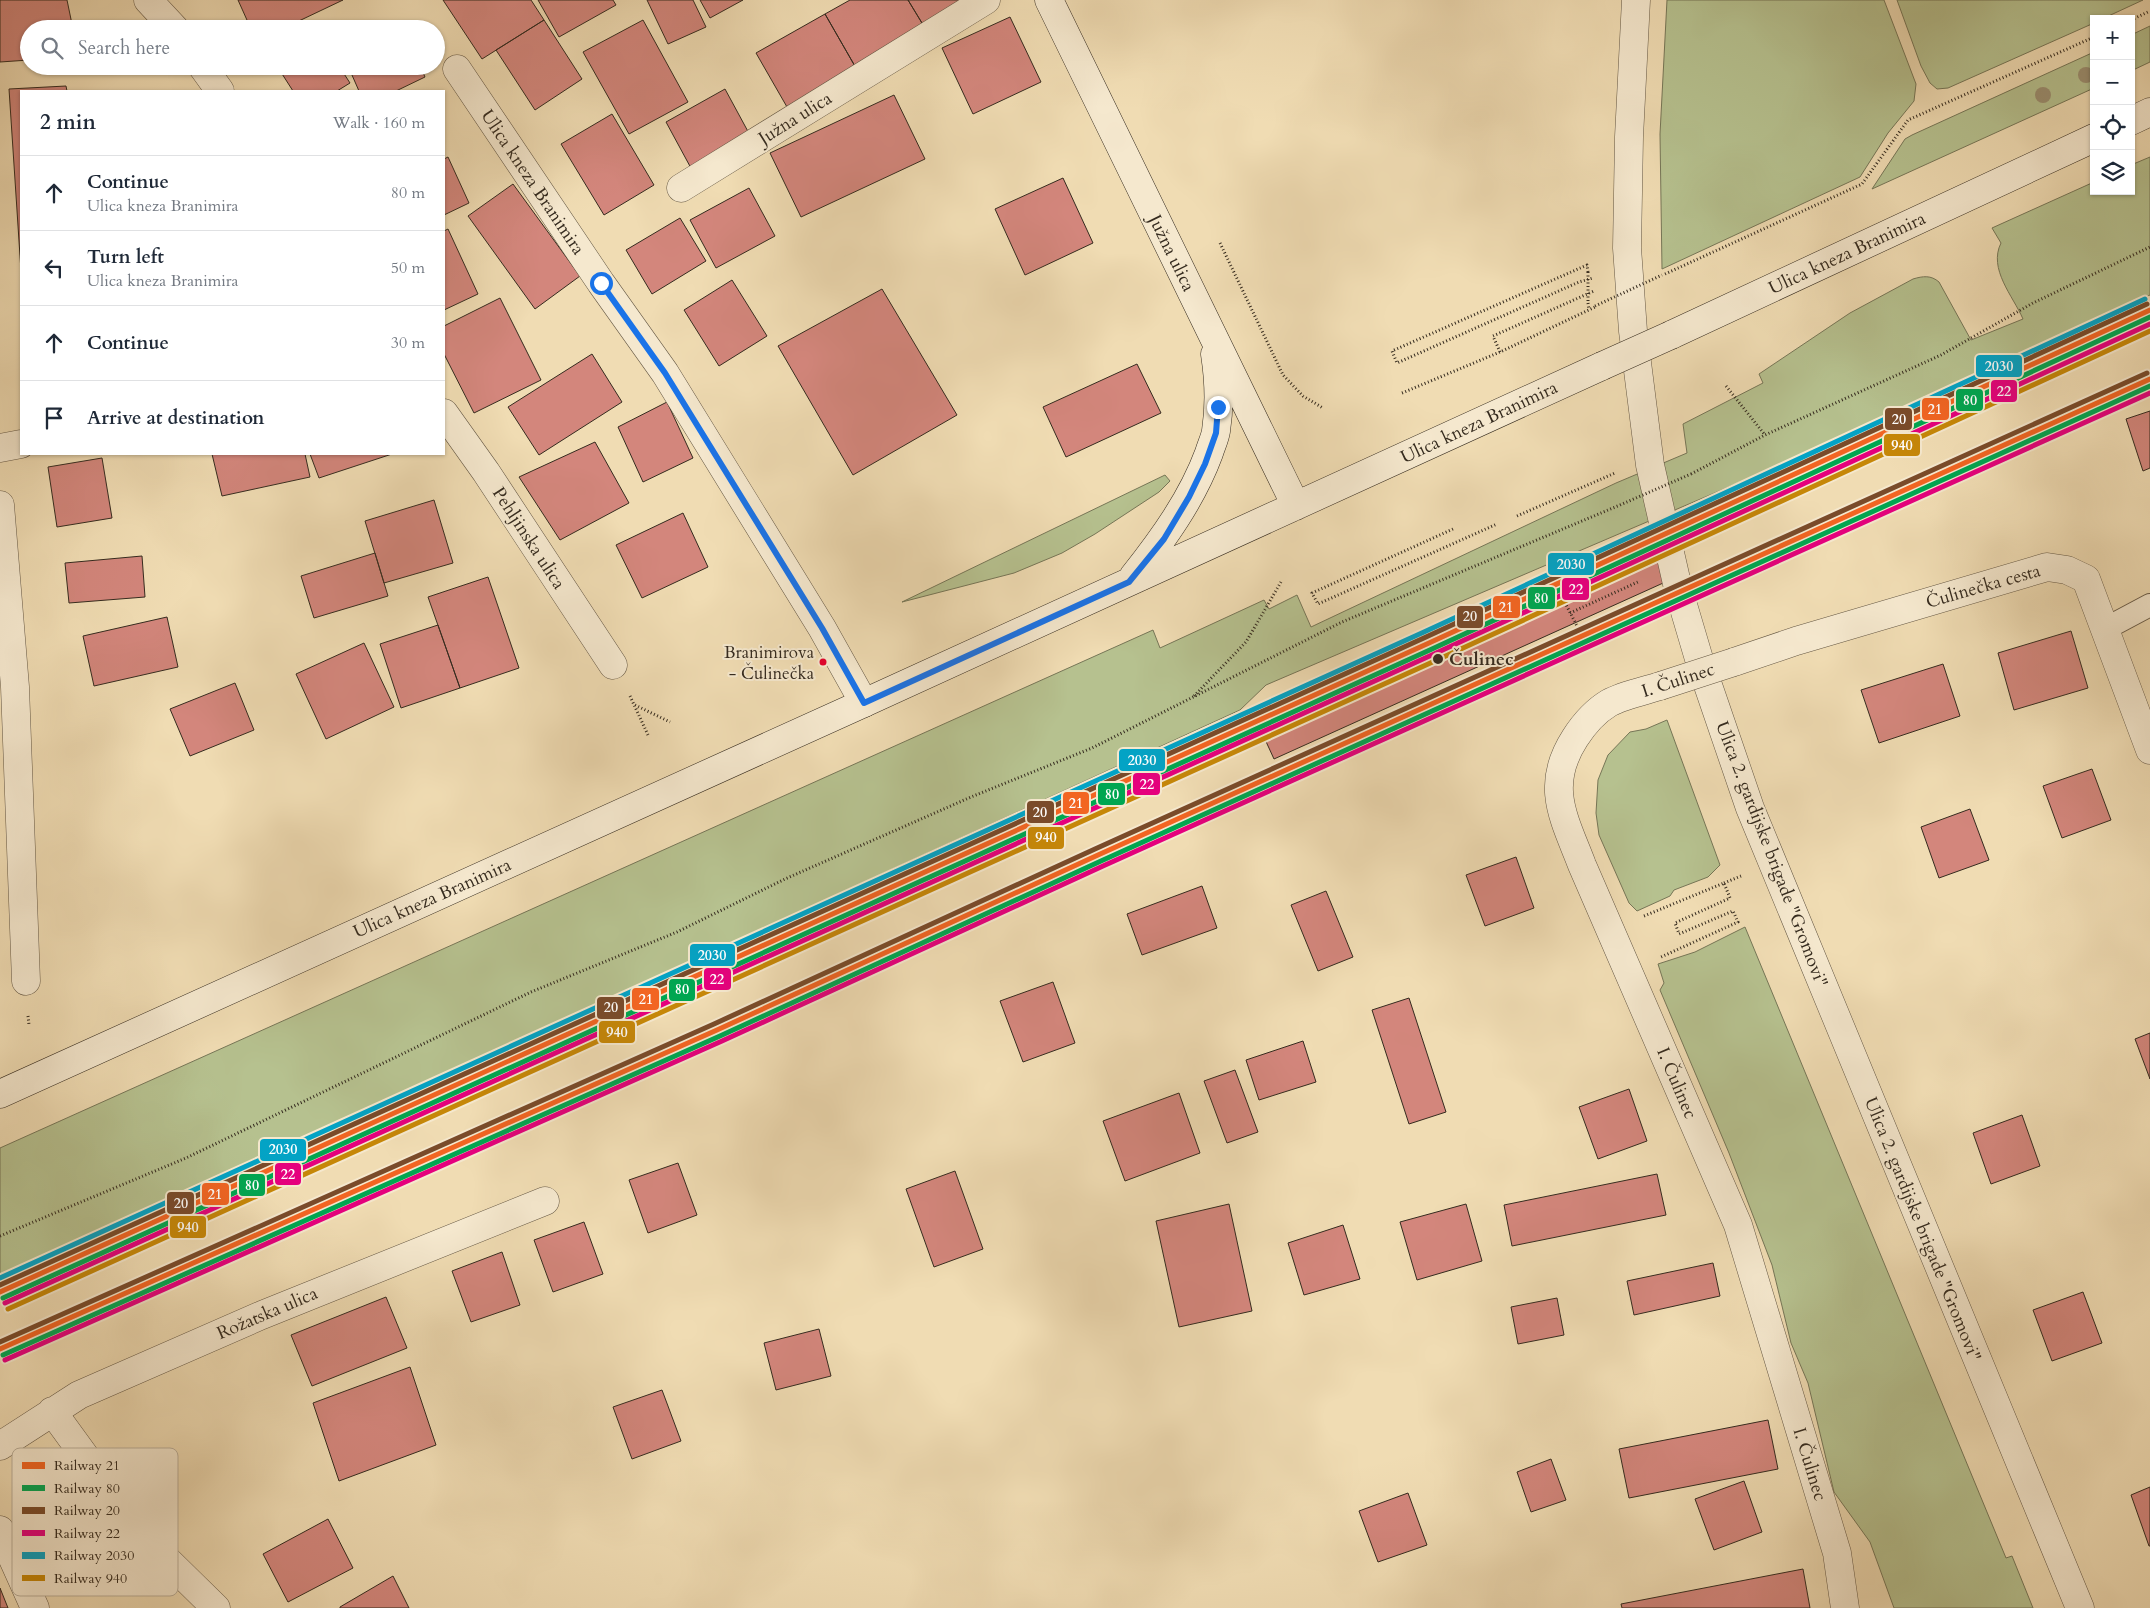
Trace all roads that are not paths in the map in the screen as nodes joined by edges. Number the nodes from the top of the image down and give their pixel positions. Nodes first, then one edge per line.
1 (148, 0) edge
2 (986, 0) edge
3 (1049, 0) edge
4 (1636, 0) edge
5 (167, 20) edge
6 (457, 69) dead end
7 (208, 75) edge
8 (219, 90) edge
9 (2150, 112) edge
10 (2135, 118) edge
11 (2090, 140) edge
12 (681, 188) dead end
13 (1213, 336) junction
14 (445, 414) edge
15 (20, 444) edge
16 (0, 448) edge
17 (0, 505) edge
18 (1296, 506) junction
19 (1129, 582) junction
20 (2150, 605) edge
21 (2105, 629) junction
22 (1734, 662) joint
23 (613, 665) road end
24 (864, 703) junction
25 (2150, 750) edge
26 (26, 980) dead end
27 (0, 1094) edge
28 (545, 1201) dead end
29 (52, 1411) junction
30 (0, 1446) edge
31 (79, 1448) edge
32 (0, 1530) edge
33 (12, 1557) edge
34 (178, 1571) edge
35 (30, 1596) edge
36 (35, 1608) edge
37 (216, 1608) edge
38 (1845, 1608) edge
39 (2080, 1608) edge

1 - 5 street
2 - 12 street, Južna ulica
3 - 13 street, Južna ulica
4 - 39 street, Ulica 2. gardijske brigade "Gromovi"
6 - 24 street, Ulica kneza Branimira
7 - 8 street
9 - 10 street
11 - 18 street, Ulica kneza Branimira, bridge
13 - 18 street, Južna ulica
13 - 19 street
14 - 23 street, Pehljinska ulica
15 - 16 street
17 - 26 street
18 - 19 street, Ulica kneza Branimira
19 - 24 street, Ulica kneza Branimira
20 - 21 lane
21 - 22 street, Čulinečka cesta
21 - 25 street, Čulinečka cesta
22 - 38 street, I. Čulinec, bridge
24 - 27 street, Ulica kneza Branimira
28 - 29 street, Rožatska ulica
29 - 30 street, Rožatska ulica
29 - 31 street
32 - 33 street
34 - 37 street
35 - 36 street

